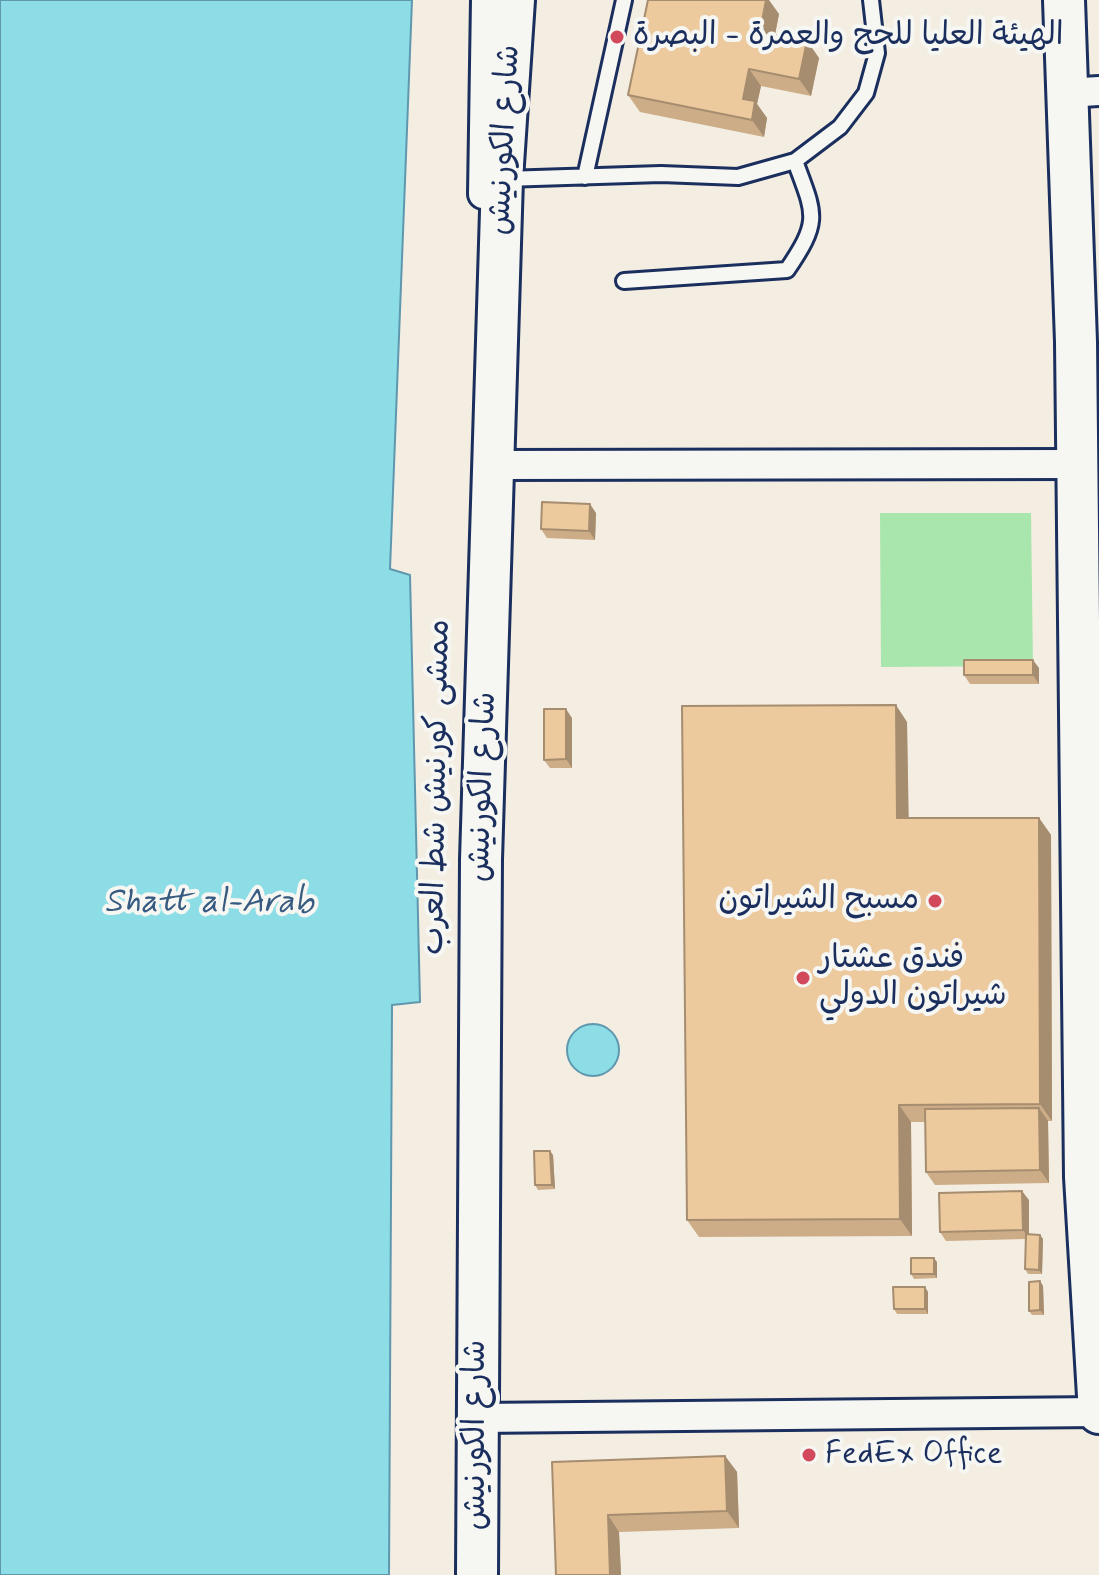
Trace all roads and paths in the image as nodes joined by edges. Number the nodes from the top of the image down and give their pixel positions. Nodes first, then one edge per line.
1 (486, 0) edge
2 (514, 0) edge
3 (624, 0) edge
4 (871, 0) edge
5 (1064, 0) edge
6 (1083, 92) edge
7 (795, 161) junction
8 (585, 177) junction
9 (502, 179) junction
10 (624, 281) dead end
11 (1087, 341) edge
12 (1076, 464) junction
13 (495, 465) junction
14 (1088, 575) edge
15 (1089, 780) edge
16 (1090, 975) edge
17 (1092, 1176) edge
18 (1099, 1412) edge
19 (476, 1418) junction
20 (458, 1575) edge
21 (477, 1575) edge

1 - 20 street, ممشى كورنيش شط العرب
2 - 9 main road, شارع الكورنيش
3 - 8 lane
4 - 7 lane
5 - 6 main road
6 - 11 main road
7 - 8 lane
7 - 10 lane
8 - 9 lane
9 - 13 main road, شارع الكورنيش
11 - 12 main road
12 - 13 street
12 - 14 main road
13 - 19 main road, شارع الكورنيش
14 - 15 main road
15 - 16 main road
16 - 17 main road
17 - 18 main road
18 - 19 street
19 - 21 main road, شارع الكورنيش

